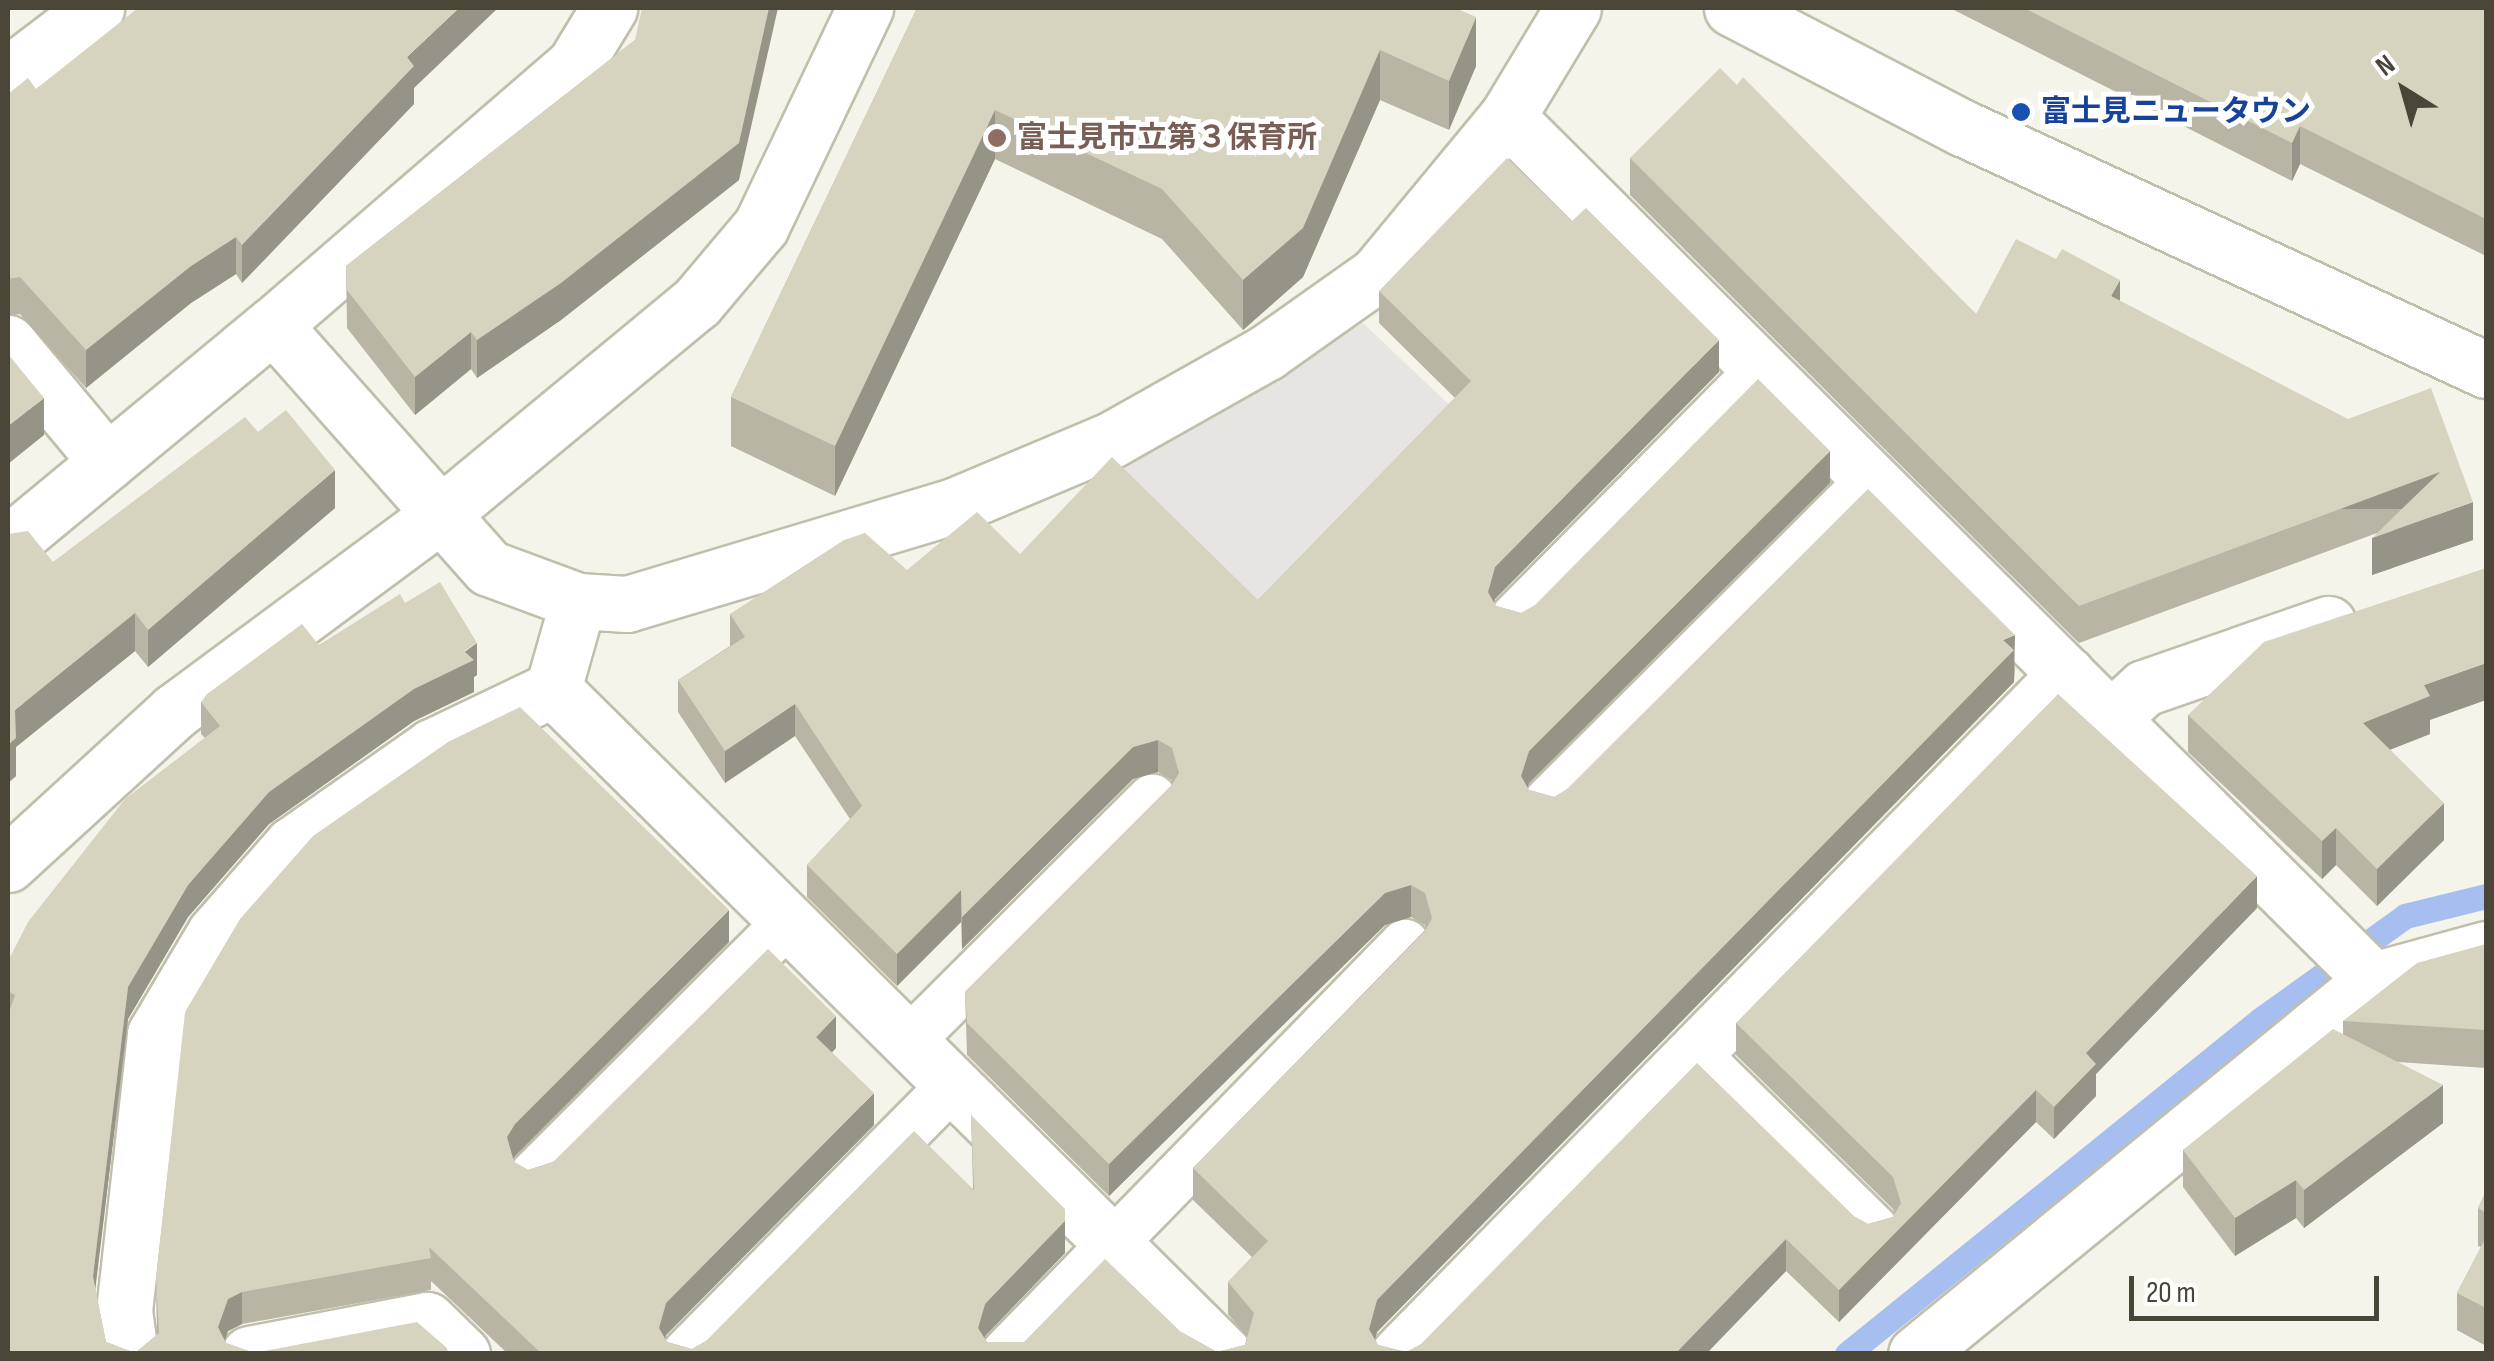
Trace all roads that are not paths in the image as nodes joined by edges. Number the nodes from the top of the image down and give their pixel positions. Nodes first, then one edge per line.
1 (96, 8) edge
2 (609, 8) edge
3 (866, 8) edge
4 (1573, 8) edge
5 (1732, 8) edge
6 (8, 75) edge
7 (1506, 118) junction
8 (273, 325) junction
9 (8, 343) edge
10 (1760, 370) junction
11 (2486, 370) edge
12 (107, 462) junction
13 (1872, 480) junction
14 (437, 517) junction
15 (8, 544) edge
16 (578, 601) junction
17 (2378, 606) edge
18 (1515, 618) edge
19 (2066, 674) junction
20 (553, 689) junction
21 (2110, 719) junction
22 (1152, 799) edge
23 (1548, 802) edge
24 (8, 864) edge
25 (790, 920) junction
26 (1405, 944) dead end
27 (2486, 949) edge
28 (2374, 980) junction
29 (910, 1040) junction
30 (1695, 1054) junction
31 (953, 1084) junction
32 (534, 1176) edge
33 (1874, 1228) edge
34 (1115, 1242) junction
35 (130, 1354) edge
36 (249, 1354) edge
37 (462, 1354) edge
38 (686, 1354) edge
39 (1004, 1354) edge
40 (1224, 1354) edge
41 (1400, 1354) edge
42 (1916, 1354) edge

1 - 6 street
2 - 8 street
3 - 14 street
4 - 7 street
5 - 11 street
7 - 10 street
7 - 16 street
8 - 12 street
8 - 14 street
9 - 12 street
10 - 13 street
10 - 18 lane
12 - 15 street
13 - 19 street
13 - 23 lane
14 - 16 street
14 - 24 street
16 - 20 street
17 - 21 street
19 - 21 street
19 - 30 street
20 - 25 street
20 - 35 street
21 - 28 street
22 - 29 lane
25 - 29 street
25 - 32 lane
26 - 34 lane
27 - 28 street
28 - 42 street
29 - 31 street
30 - 33 lane
30 - 41 street
31 - 34 street
31 - 38 lane
34 - 39 lane
34 - 40 street
36 - 37 street

